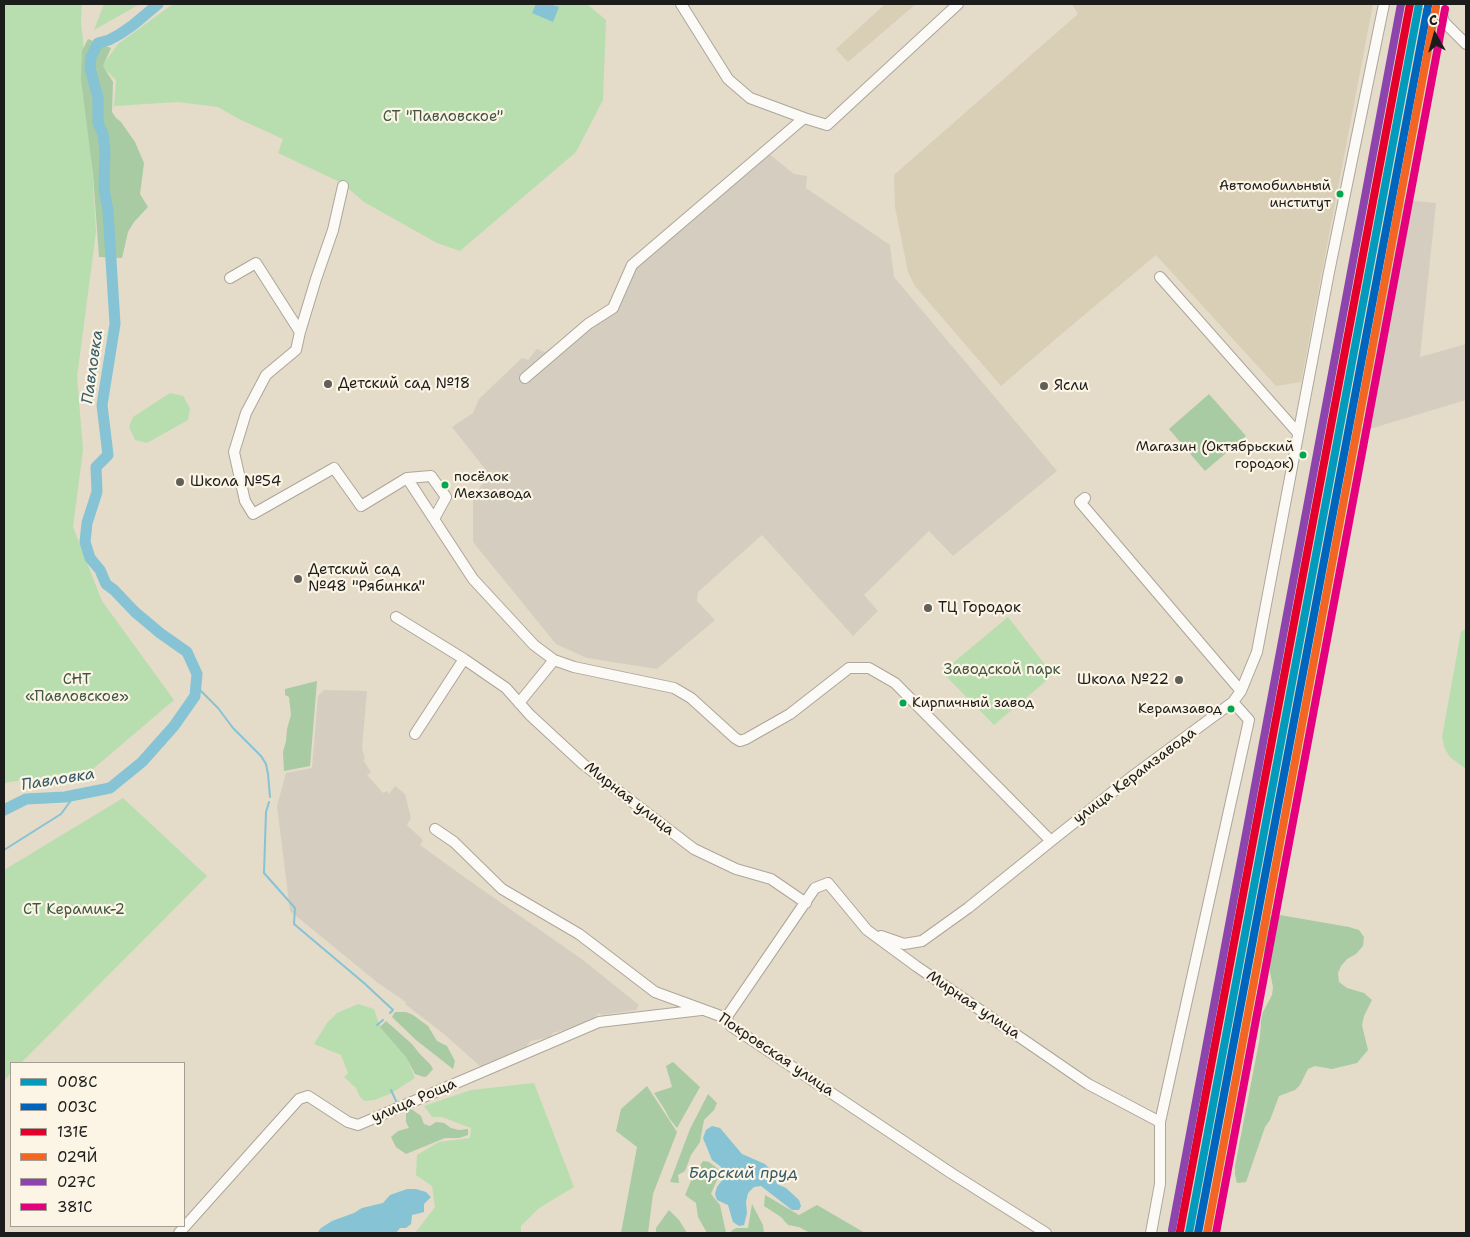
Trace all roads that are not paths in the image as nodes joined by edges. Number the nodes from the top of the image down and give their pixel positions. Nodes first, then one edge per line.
1 (681, 4) edge
2 (958, 4) edge
3 (1384, 4) edge
4 (1425, 4) edge
5 (1440, 5) edge
6 (1466, 44) edge
7 (804, 118) junction
8 (343, 186) dead end
9 (1160, 277) dead end
10 (230, 278) dead end
11 (300, 332) junction
12 (525, 378) dead end
13 (1298, 433) junction
14 (406, 478) junction
15 (1085, 498) dead end
16 (434, 519) junction
17 (396, 617) dead end
18 (464, 659) junction
19 (554, 660) junction
20 (1241, 691) junction
21 (1233, 702) junction
22 (518, 703) junction
23 (415, 734) dead end
24 (435, 829) dead end
25 (1051, 841) junction
26 (806, 903) junction
27 (871, 933) junction
28 (705, 1010) junction
29 (726, 1018) junction
30 (1160, 1122) junction
31 (185, 1226) edge
32 (1046, 1233) edge
33 (1151, 1233) edge

1 - 7 street
2 - 7 street
3 - 13 street, улица Керамзавода
4 - 5 street
5 - 6 street
7 - 12 street
8 - 11 street
9 - 13 street
10 - 11 street
11 - 14 street
13 - 20 street, улица Керамзавода
14 - 16 street
14 - 16 street
15 - 20 street
16 - 19 street
17 - 18 street, Мирная улица
18 - 22 street, Мирная улица
18 - 23 street
19 - 22 street
19 - 25 street
20 - 21 street, улица Керамзавода
21 - 25 street, улица Керамзавода
21 - 30 street
22 - 26 street, Мирная улица
24 - 28 street, Покровская улица
25 - 27 street, улица Керамзавода
26 - 27 street, Мирная улица
26 - 29 street, Мирная улица
27 - 30 street, Мирная улица
28 - 29 street, Покровская улица
28 - 31 street, улица Роща
29 - 32 street, Покровская улица
30 - 33 street

